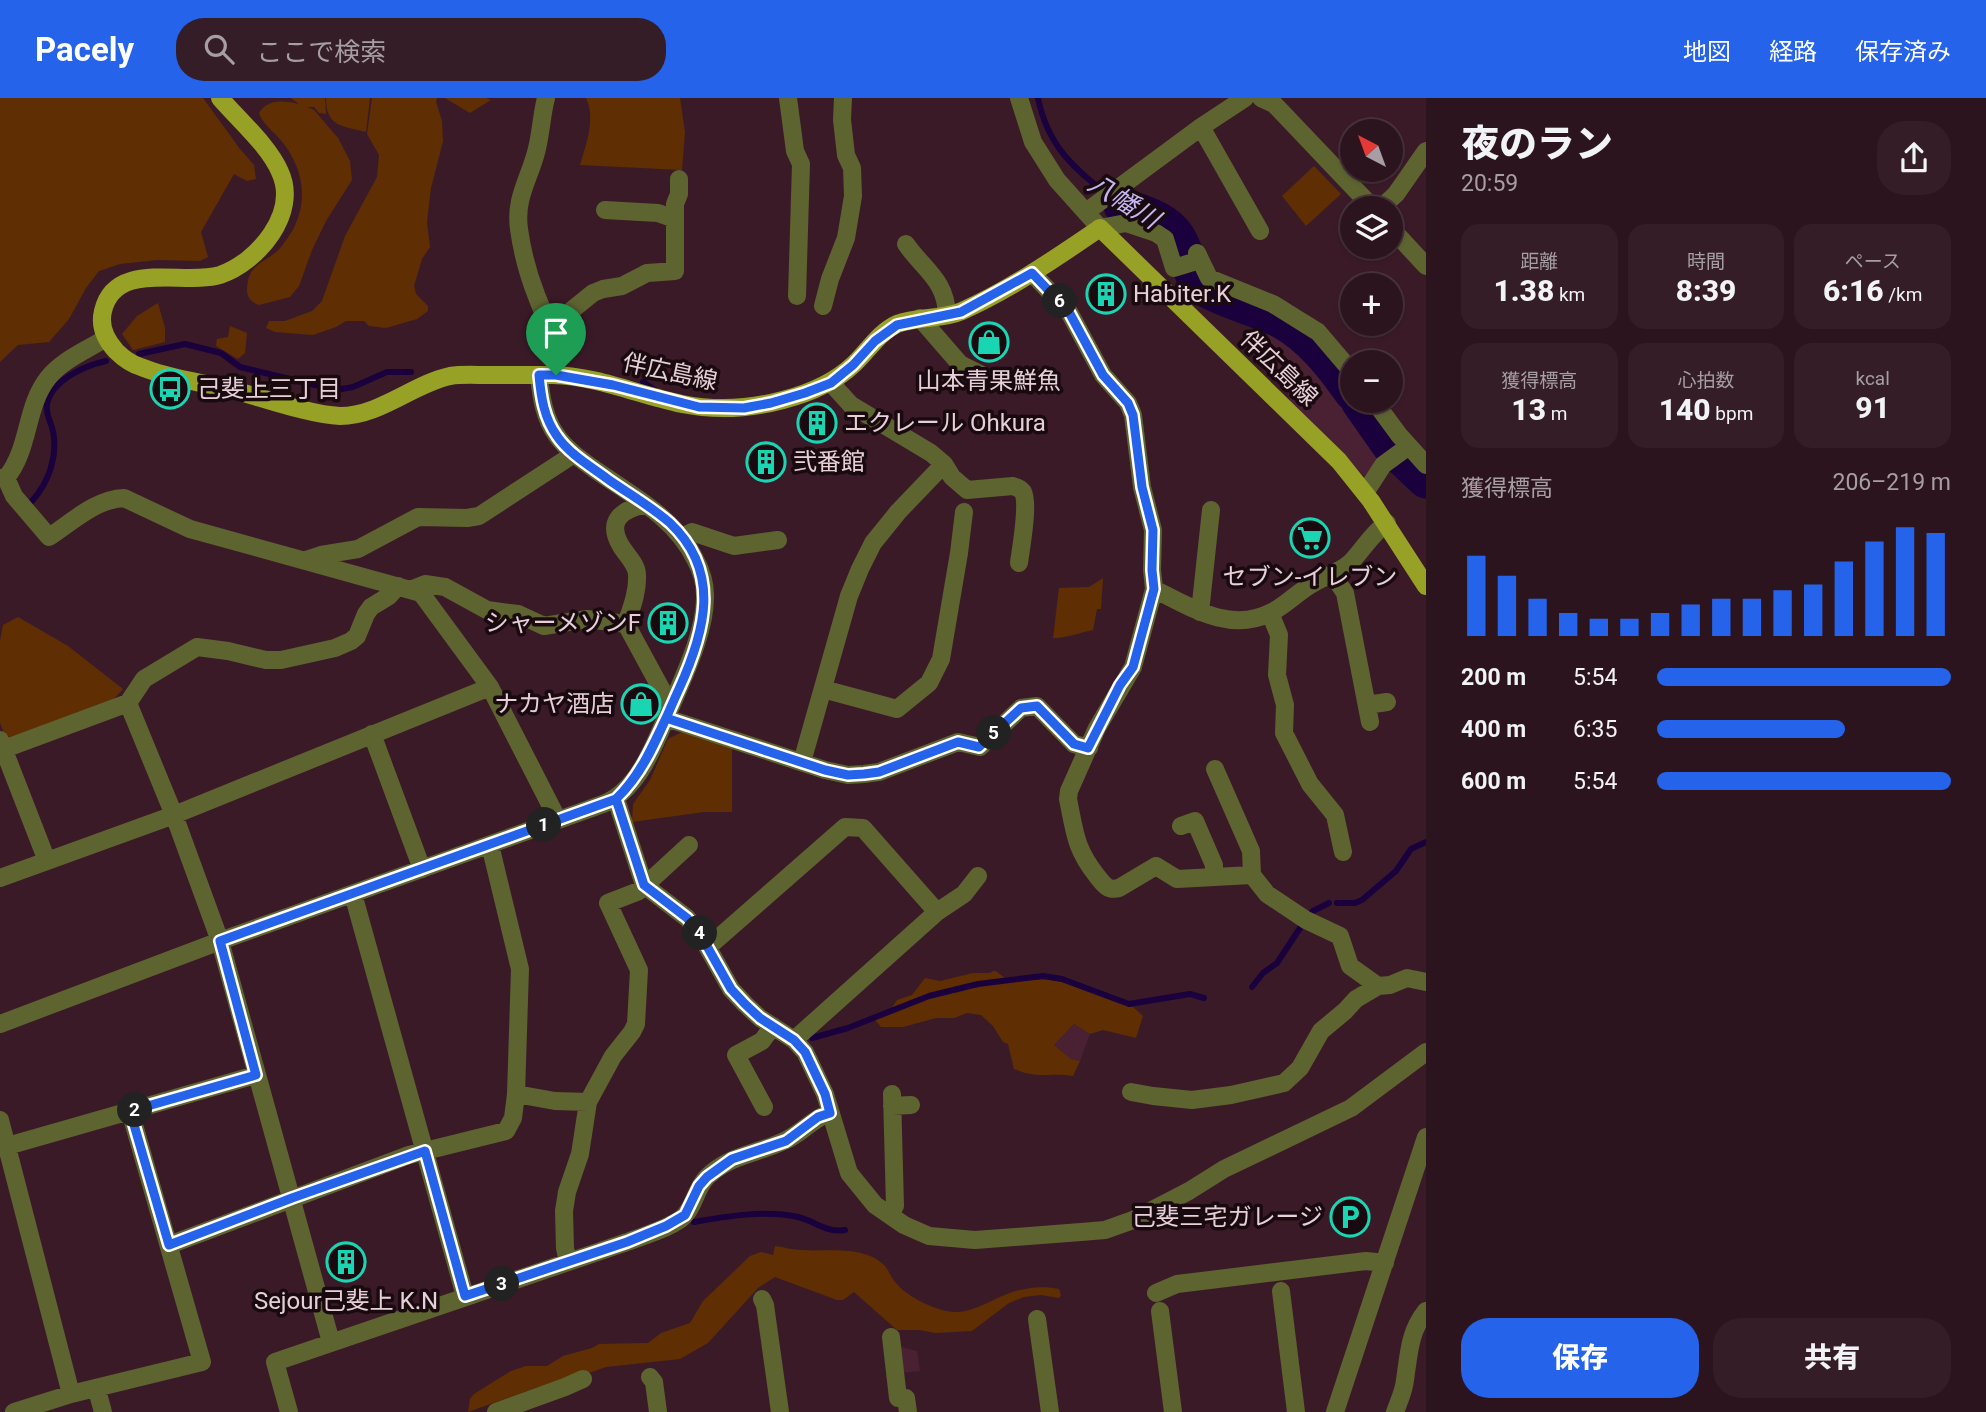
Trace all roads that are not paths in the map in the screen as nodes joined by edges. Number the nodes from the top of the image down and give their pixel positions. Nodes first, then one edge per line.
1 (220, 98) edge
2 (788, 98) edge
3 (843, 98) edge
4 (1019, 98) edge
5 (1245, 98) edge
6 (1261, 98) edge
7 (544, 99) edge
8 (1200, 127) junction
9 (1426, 151) edge
10 (679, 179) dead end
11 (1362, 196) edge
12 (1394, 196) edge
13 (1093, 206) junction
14 (605, 210) dead end
15 (675, 219) junction
16 (1100, 228) junction
17 (1260, 231) dead end
18 (1403, 241) edge
19 (906, 244) dead end
20 (1426, 266) edge
21 (1032, 273) junction
22 (797, 296) dead end
23 (823, 306) dead end
24 (947, 315) junction
25 (920, 318) junction
26 (551, 330) junction
27 (106, 338) junction
28 (1340, 358) edge
29 (547, 375) junction
30 (986, 377) dead end
31 (831, 383) junction
32 (1381, 413) edge
33 (1402, 451) junction
34 (574, 454) junction
35 (944, 464) junction
36 (1426, 465) edge
37 (3, 478) edge
38 (1366, 493) junction
39 (645, 505) junction
40 (1211, 510) dead end
41 (964, 512) dead end
42 (1387, 523) junction
43 (682, 537) junction
44 (778, 540) dead end
45 (306, 560) junction
46 (1019, 563) dead end
47 (1332, 574) junction
48 (1426, 586) edge
49 (404, 588) junction
50 (1154, 589) junction
51 (1200, 612) junction
52 (1270, 613) junction
53 (626, 624) junction
54 (491, 687) junction
55 (823, 689) junction
56 (1387, 702) dead end
57 (128, 704) junction
58 (670, 709) junction
59 (372, 734) junction
60 (2, 745) edge
61 (1088, 748) junction
62 (802, 762) junction
63 (1214, 769) dead end
64 (616, 799) junction
65 (174, 815) junction
66 (558, 820) junction
67 (1181, 826) dead end
68 (490, 845) junction
69 (690, 845) dead end
70 (1343, 852) dead end
71 (47, 860) junction
72 (422, 869) junction
73 (1252, 875) junction
74 (978, 876) dead end
75 (1214, 877) junction
76 (0, 878) edge
77 (644, 885) junction
78 (353, 894) junction
79 (937, 912) junction
80 (220, 941) junction
81 (708, 947) junction
82 (1426, 982) edge
83 (1378, 986) junction
84 (0, 1024) edge
85 (773, 1027) junction
86 (794, 1040) junction
87 (1426, 1052) edge
88 (256, 1075) junction
89 (1131, 1092) dead end
90 (516, 1094) junction
91 (588, 1102) junction
92 (911, 1105) dead end
93 (764, 1107) dead end
94 (130, 1111) junction
95 (830, 1113) junction
96 (0, 1120) edge
97 (1426, 1137) edge
98 (3, 1147) edge
99 (425, 1151) junction
100 (292, 1198) junction
101 (888, 1214) junction
102 (169, 1245) junction
103 (568, 1262) junction
104 (1385, 1263) junction
105 (1281, 1291) dead end
106 (1156, 1293) dead end
107 (465, 1296) junction
108 (762, 1299) dead end
109 (1160, 1311) dead end
110 (1424, 1315) edge
111 (1037, 1319) dead end
112 (891, 1336) dead end
113 (331, 1342) junction
114 (650, 1377) dead end
115 (583, 1379) dead end
116 (97, 1390) junction
117 (71, 1394) junction
118 (532, 1405) edge
119 (14, 1412) edge
120 (103, 1412) edge
121 (289, 1412) edge
122 (496, 1412) edge
123 (658, 1412) edge
124 (780, 1412) edge
125 (908, 1412) edge
126 (1050, 1412) edge
127 (1173, 1412) edge
128 (1296, 1412) edge
129 (1335, 1412) edge
130 (1395, 1412) edge

1 - 27 main road
2 - 22 street
3 - 23 street
4 - 13 street
5 - 8 street
6 - 11 street
7 - 26 street
8 - 13 street
8 - 17 street
9 - 12 street
10 - 15 street
13 - 16 street
14 - 15 street
15 - 26 street
16 - 21 main road, 伴広島線
16 - 28 street
16 - 38 main road, 伴広島線
18 - 20 street
19 - 24 street
21 - 24 main road, 伴広島線
21 - 50 street
24 - 25 main road, 伴広島線
25 - 30 street
25 - 31 main road, 伴広島線
26 - 29 street
27 - 29 main road, 伴広島線
27 - 37 street
29 - 31 main road, 伴広島線
29 - 34 street
31 - 35 street
32 - 33 street
33 - 36 street
33 - 38 street
34 - 39 street
34 - 45 street
35 - 46 street
35 - 55 street
37 - 45 street
38 - 42 main road, 伴広島線
39 - 43 street
39 - 53 street
40 - 51 street
41 - 55 street
42 - 47 street
42 - 48 main road, 伴広島線
43 - 44 street
43 - 58 street
45 - 49 street
47 - 52 street
47 - 56 street
49 - 53 street
49 - 54 street
49 - 57 street
50 - 51 street
50 - 61 street
51 - 52 street
52 - 70 street
53 - 58 street
54 - 59 street
54 - 66 street
55 - 62 street
57 - 60 street
57 - 65 street
58 - 62 street
58 - 64 street
59 - 65 street
59 - 72 street
60 - 71 street
61 - 62 street
61 - 75 street
63 - 73 street
64 - 66 street
64 - 77 street
65 - 71 street
65 - 80 street
66 - 68 street
67 - 75 street
68 - 72 street
68 - 90 street
69 - 77 street
71 - 76 street
72 - 78 street
73 - 75 street
73 - 83 street
74 - 79 street
77 - 81 street
77 - 91 street
78 - 80 street
78 - 99 street
79 - 81 street
79 - 86 street
80 - 84 street
80 - 88 street
81 - 85 street
82 - 83 street
83 - 89 street
85 - 86 street
85 - 93 street
86 - 95 street
87 - 101 street
88 - 94 street
88 - 100 street
90 - 91 street
90 - 99 street
91 - 103 street
92 - 101 street
94 - 98 street
94 - 102 street
95 - 101 street
95 - 103 street
96 - 98 street
97 - 104 street
98 - 117 street
99 - 100 street
99 - 107 street
100 - 102 street
100 - 113 street
102 - 116 street
103 - 107 street
104 - 106 street
104 - 129 street
105 - 128 street
107 - 113 street
108 - 124 street
109 - 127 street
110 - 130 street
111 - 126 street
112 - 125 street
113 - 121 street
114 - 123 street
115 - 118 street
116 - 117 street
116 - 120 street
117 - 119 street
118 - 122 street

